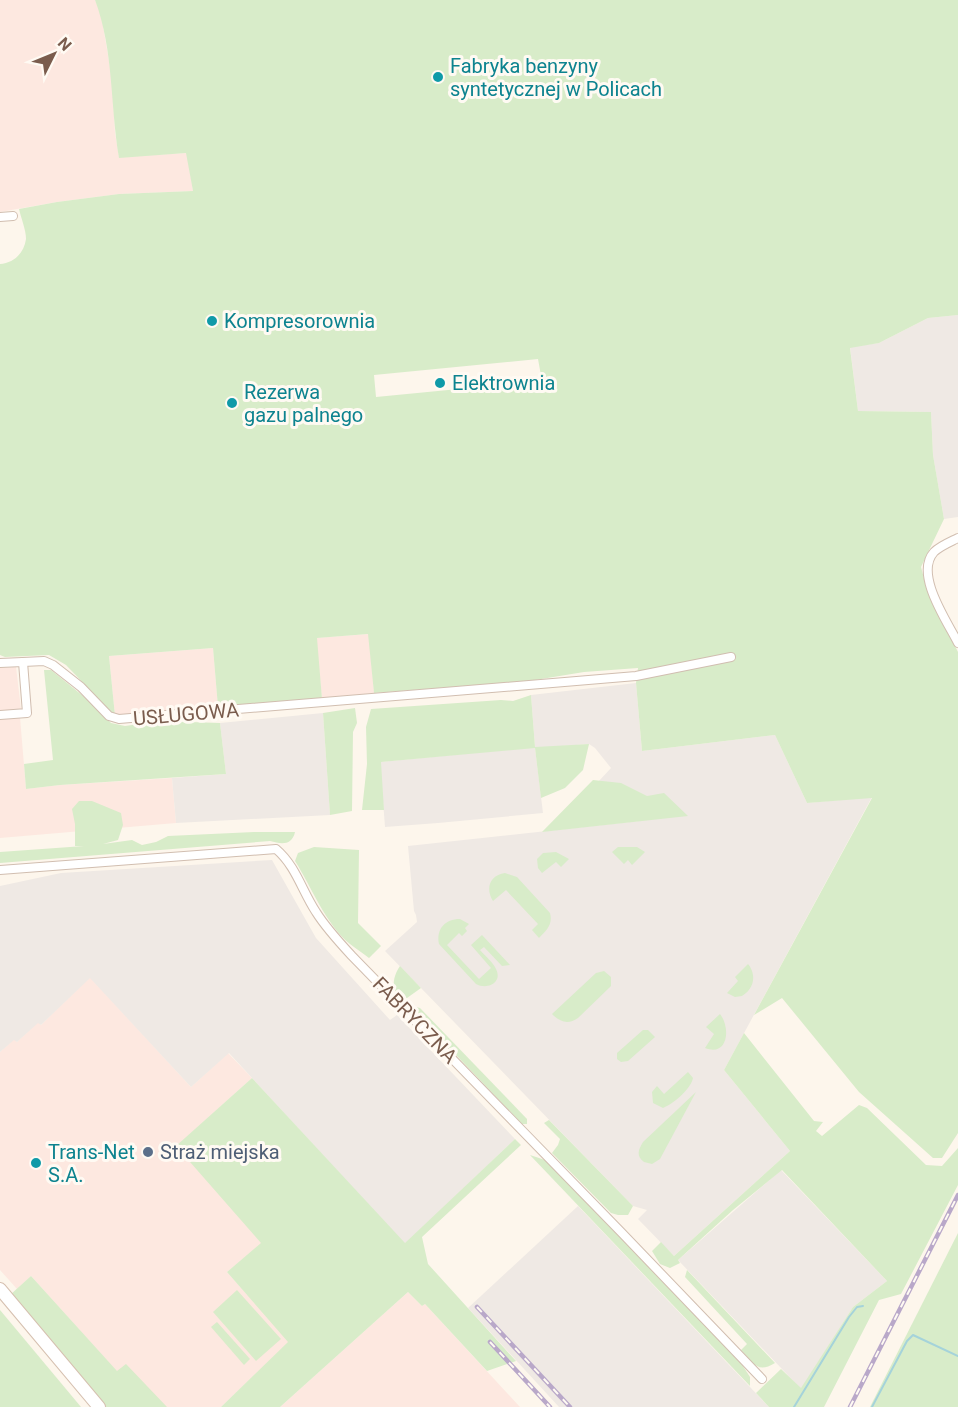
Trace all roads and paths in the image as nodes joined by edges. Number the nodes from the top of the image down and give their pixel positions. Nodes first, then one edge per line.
1 (13, 216) dead end
2 (0, 217) edge
3 (958, 538) edge
4 (958, 643) edge
5 (731, 657) dead end
6 (23, 662) junction
7 (0, 663) edge
8 (0, 715) edge
9 (0, 870) edge
10 (0, 1289) edge
11 (762, 1379) dead end
12 (99, 1407) edge

1 - 2 street
3 - 4 street
5 - 6 street, USŁUGOWA
6 - 7 street, USŁUGOWA
6 - 8 street
9 - 11 street, FABRYCZNA
10 - 12 main road

